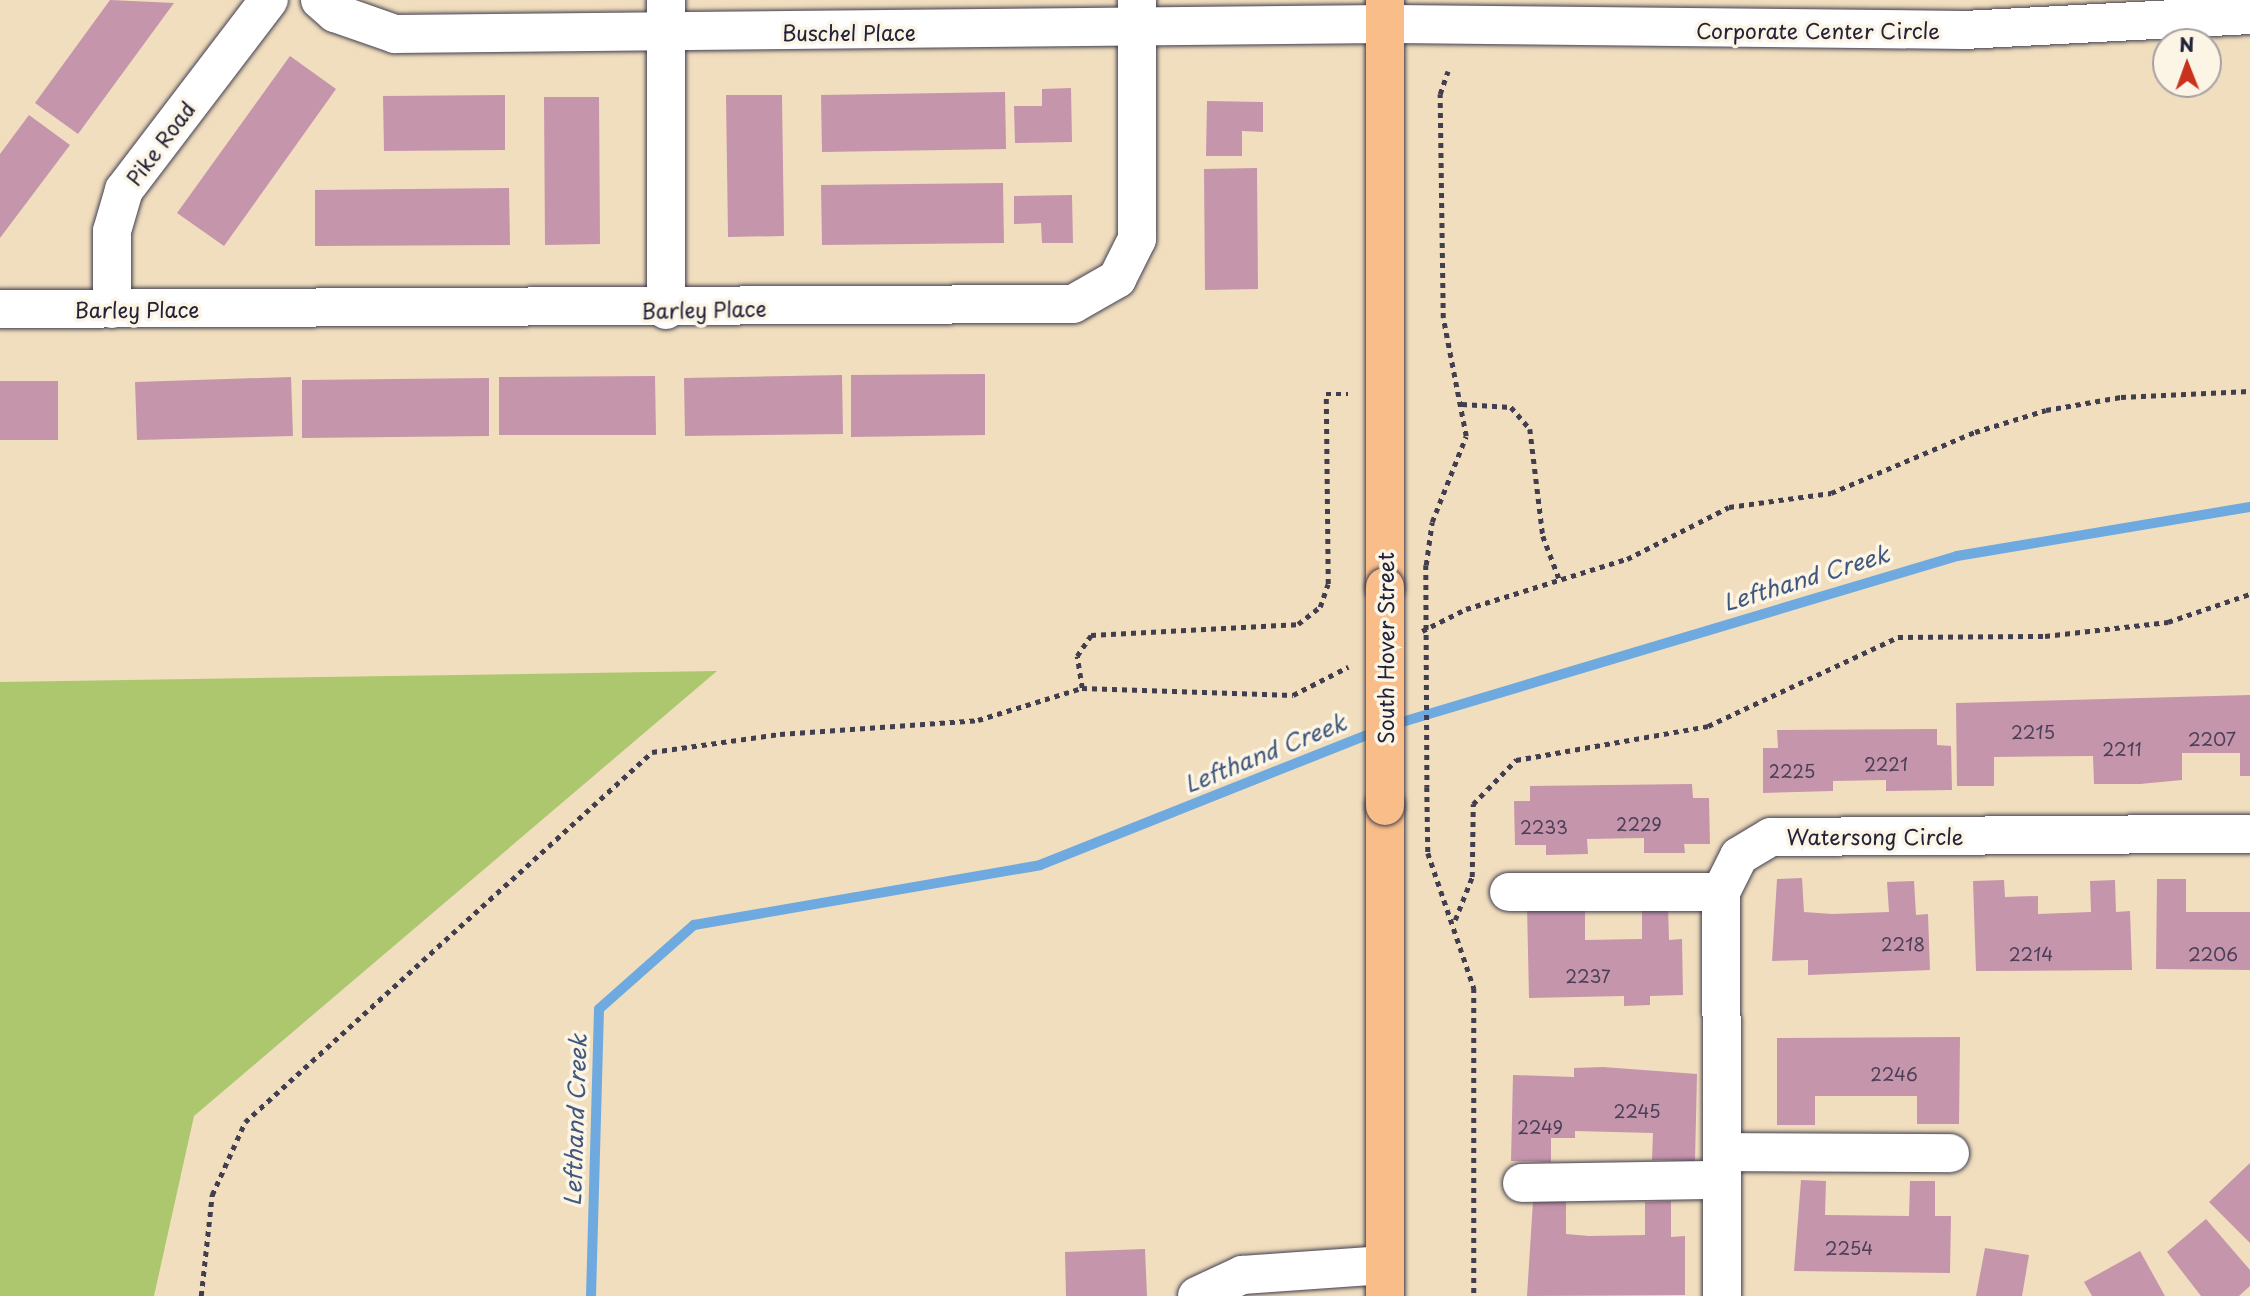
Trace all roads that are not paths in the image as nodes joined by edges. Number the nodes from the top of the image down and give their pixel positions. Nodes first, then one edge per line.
1 (269, 0) edge
2 (320, 0) edge
3 (1385, 12) edge
4 (1138, 15) edge
5 (1697, 15) edge
6 (1964, 15) edge
7 (2250, 15) edge
8 (667, 17) edge
9 (0, 309) edge
10 (112, 309) junction
11 (667, 310) junction
12 (2250, 834) edge
13 (1509, 892) dead end
14 (1721, 892) junction
15 (1950, 1153) dead end
16 (1722, 1166) junction
17 (1522, 1183) dead end
18 (1385, 1280) edge
19 (1197, 1296) edge
20 (1723, 1296) edge

1 - 10 street, Pike Road
2 - 8 street, Buschel Place
3 - 4 street, Buschel Place
3 - 5 street, Corporate Center Circle
3 - 18 main road, South Hover Street, bridge
4 - 8 street, Buschel Place
4 - 11 street, Barley Place
5 - 6 street, Corporate Center Circle
6 - 7 street, Corporate Center Circle
8 - 11 street
9 - 10 street, Barley Place
10 - 11 street, Barley Place
12 - 14 street, Watersong Circle
13 - 14 street
14 - 16 street, Watersong Circle
15 - 16 street
16 - 17 street
16 - 20 street, Watersong Circle
18 - 19 street

